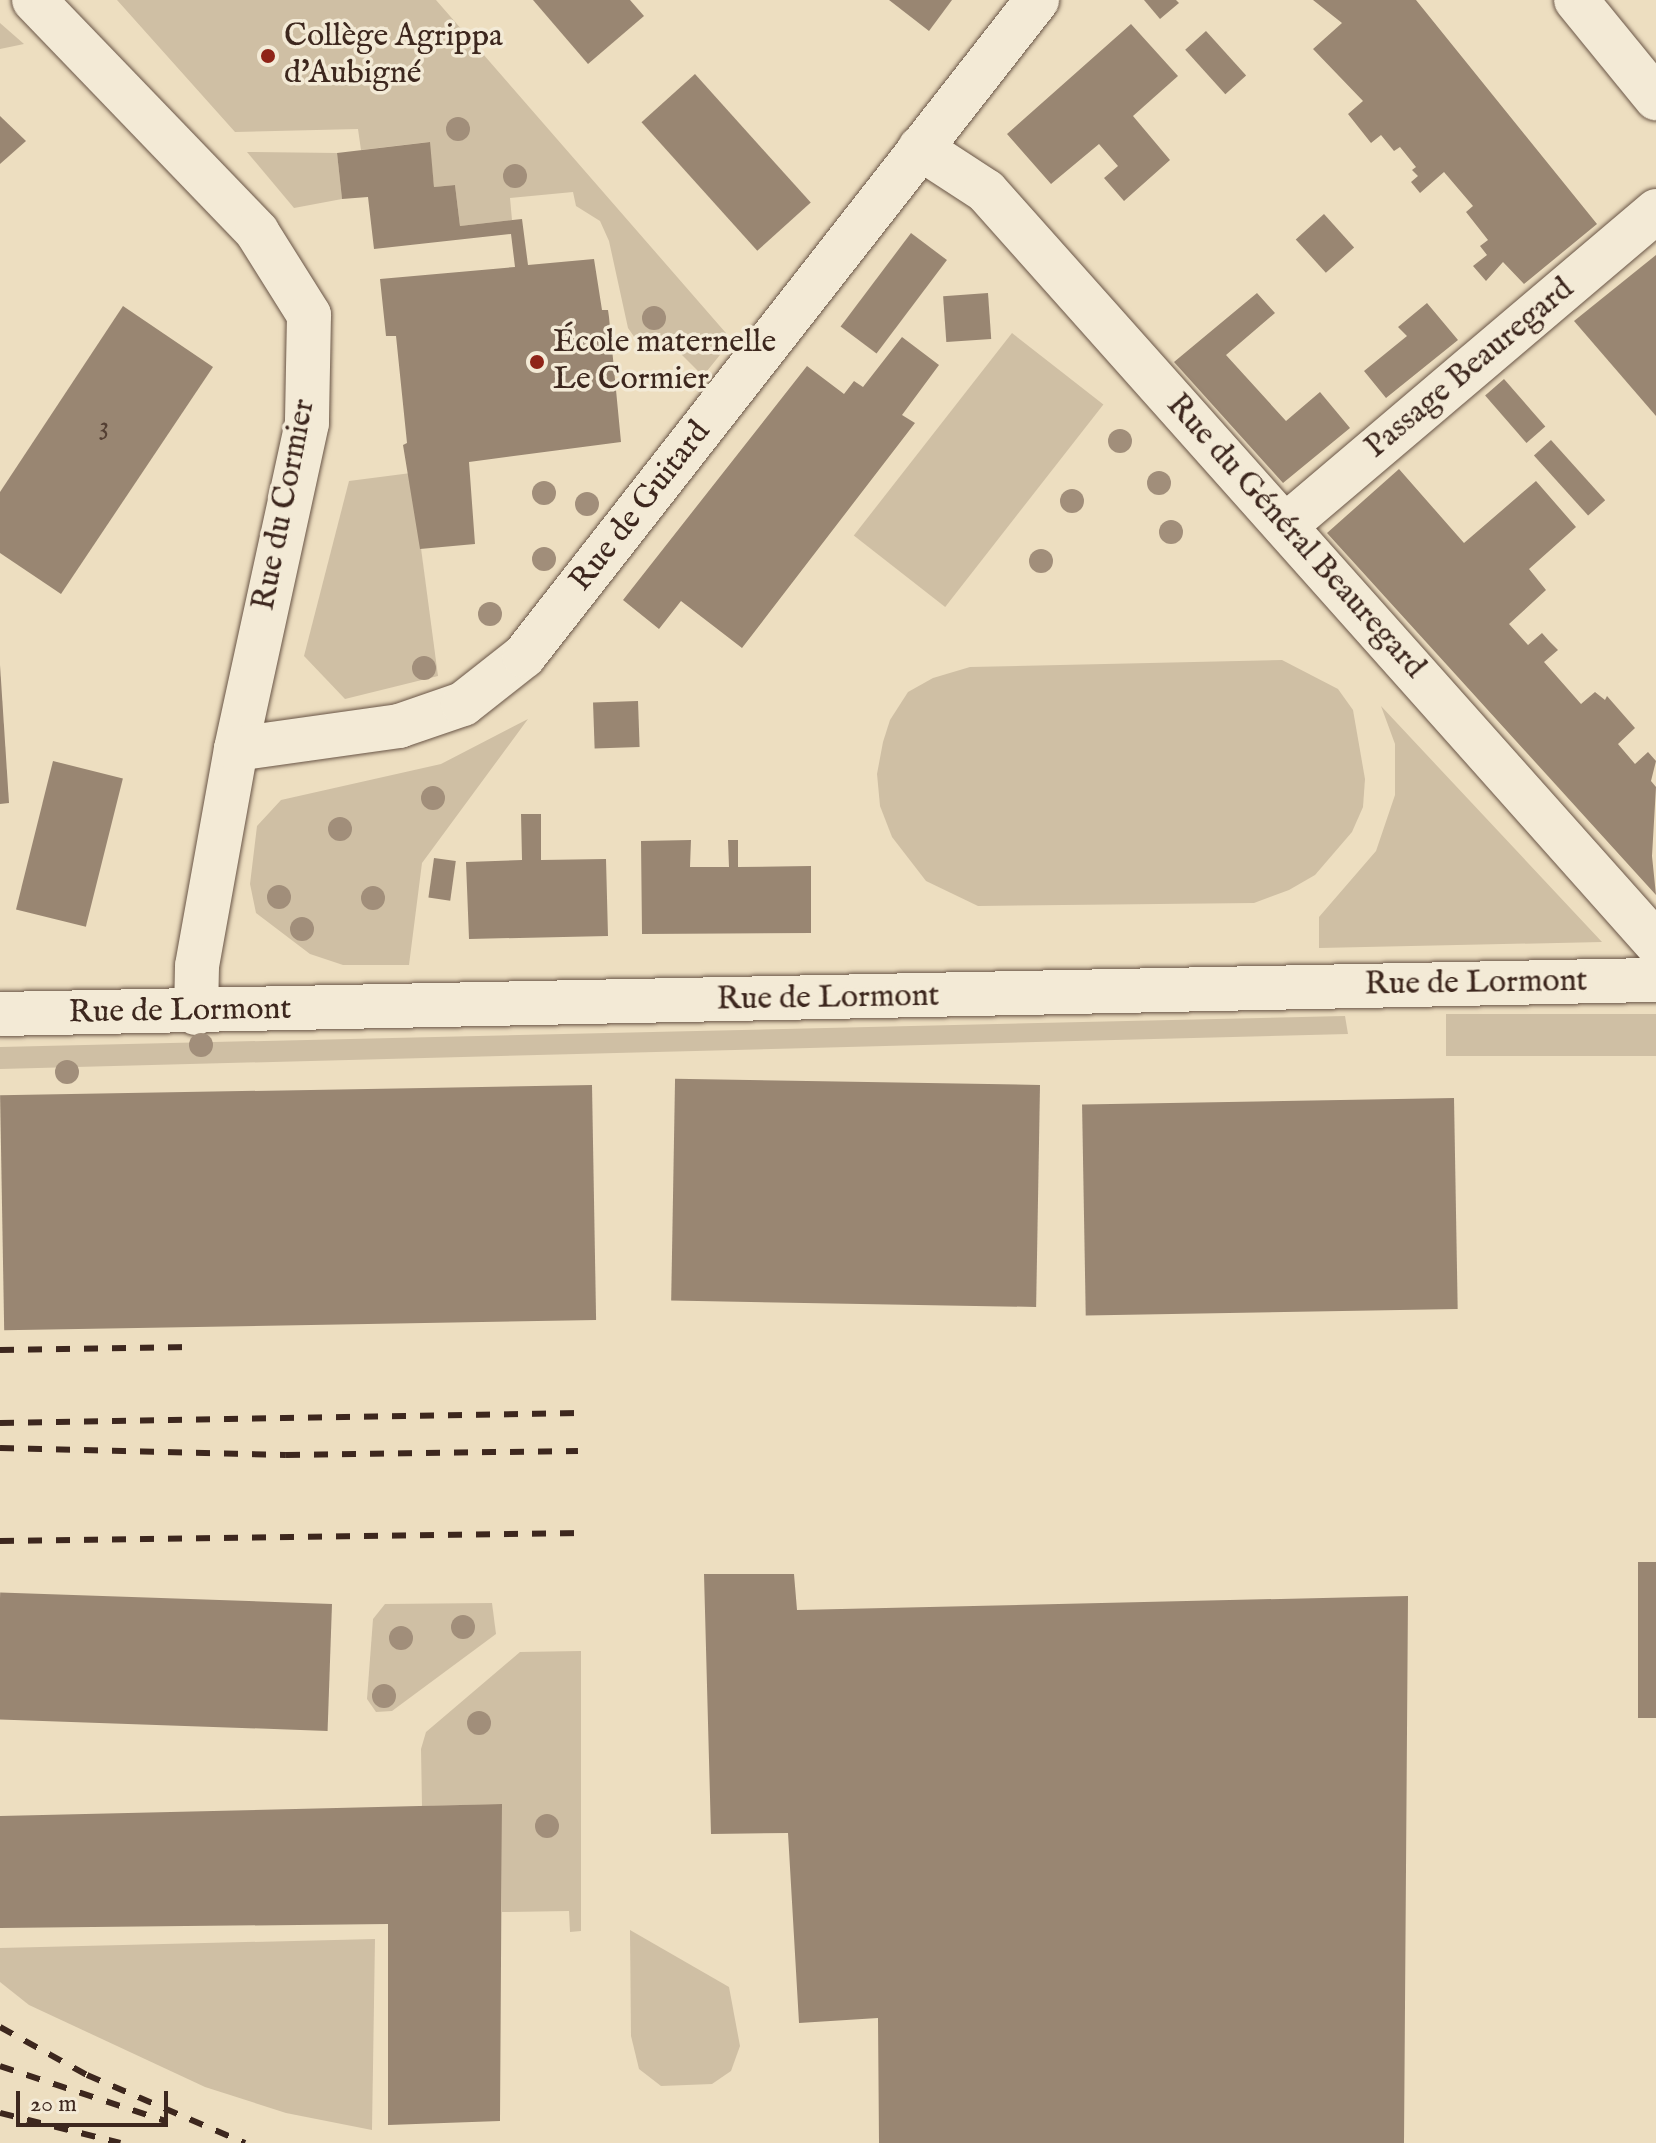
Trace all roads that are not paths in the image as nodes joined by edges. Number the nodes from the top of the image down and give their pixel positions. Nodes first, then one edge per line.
1 (34, 0) edge
2 (1037, 0) edge
3 (1582, 3) edge
4 (1656, 98) edge
5 (920, 148) junction
6 (1656, 211) edge
7 (1285, 526) junction
8 (236, 749) junction
9 (1656, 943) edge
10 (1656, 980) edge
11 (196, 1013) junction
12 (0, 1014) edge

1 - 8 street, Rue du Cormier
2 - 5 street, Rue de Guitard
3 - 4 street
5 - 7 street, Rue du Général Beauregard
5 - 8 street, Rue de Guitard
6 - 7 street, Passage Beauregard
7 - 9 street, Rue du Général Beauregard
8 - 11 street, Rue du Cormier
10 - 11 street, Rue de Lormont
11 - 12 street, Rue de Lormont

